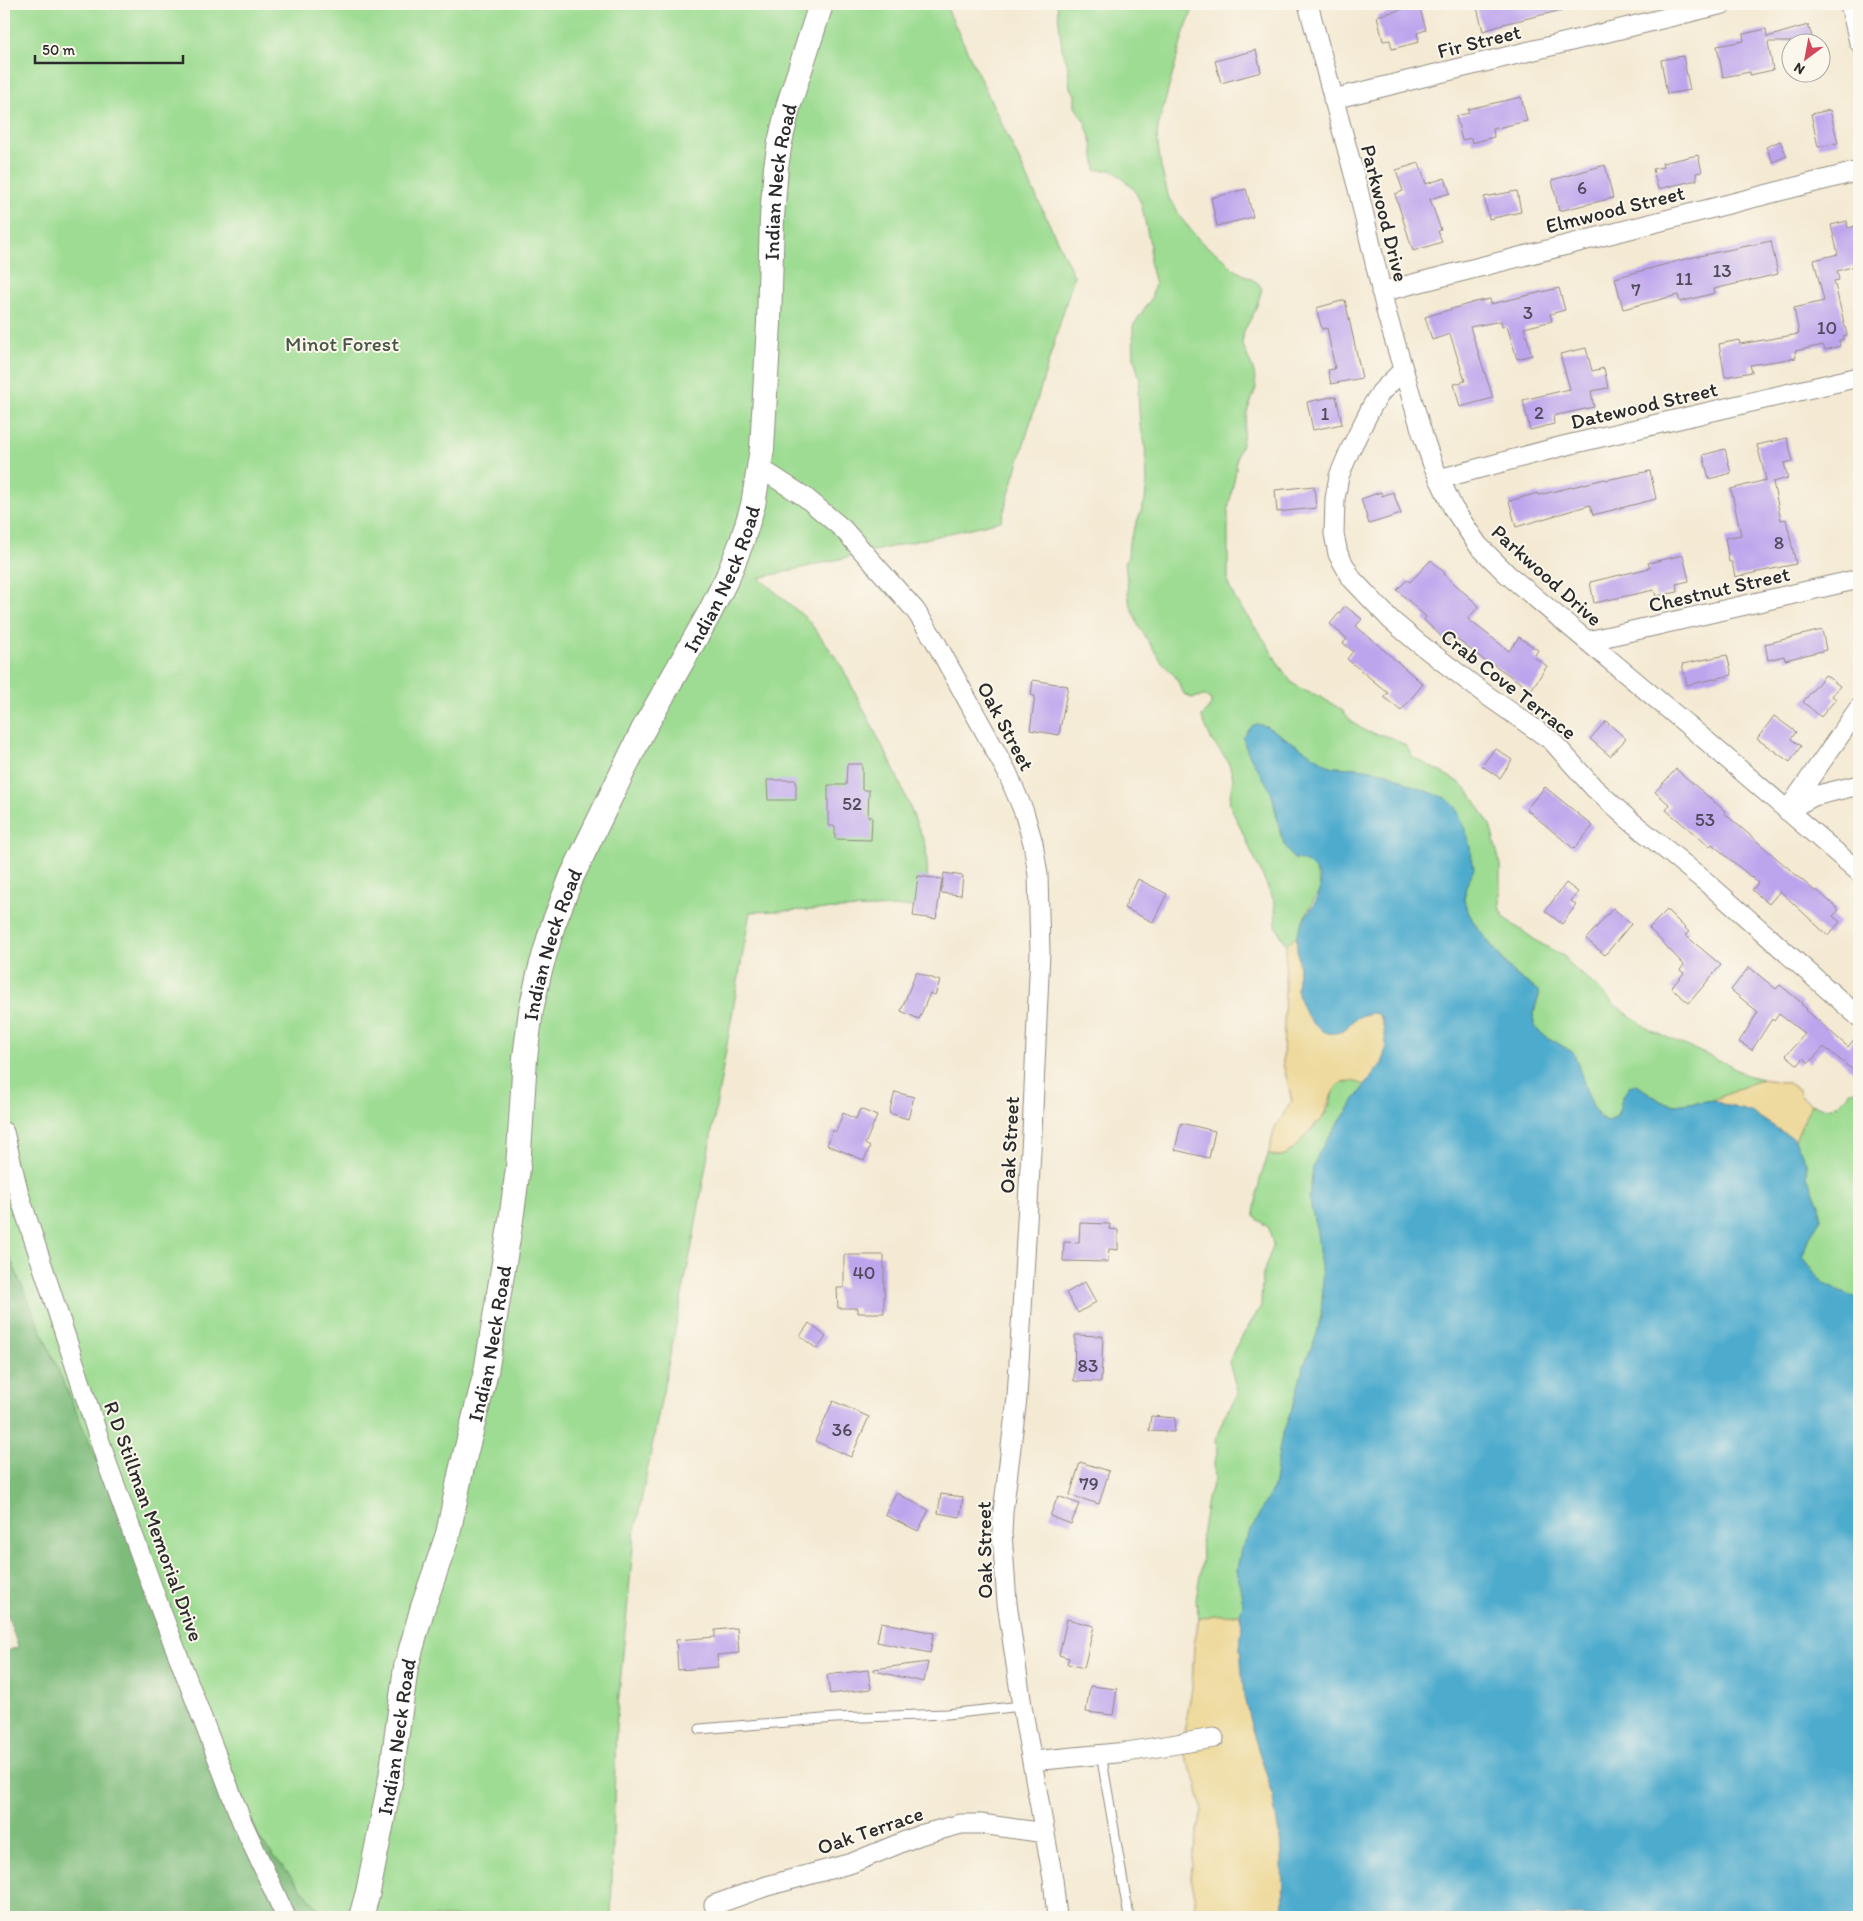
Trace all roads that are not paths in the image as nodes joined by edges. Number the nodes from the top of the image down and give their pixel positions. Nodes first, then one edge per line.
1 (821, 4) edge
2 (1308, 4) edge
3 (1723, 4) edge
4 (1850, 4) edge
5 (1859, 42) edge
6 (1333, 100) junction
7 (1859, 171) edge
8 (1381, 292) junction
9 (1403, 370) junction
10 (1859, 376) edge
11 (760, 468) junction
12 (1439, 479) junction
13 (1859, 579) edge
14 (1588, 641) junction
15 (1859, 708) edge
16 (1859, 785) edge
17 (1787, 810) junction
18 (1859, 872) edge
19 (1859, 1017) edge
20 (4, 1132) edge
21 (1022, 1706) junction
22 (700, 1729) dead end
23 (1214, 1738) dead end
24 (1101, 1754) junction
25 (1032, 1762) junction
26 (1045, 1833) junction
27 (714, 1905) dead end
28 (286, 1917) edge
29 (361, 1917) edge
30 (1057, 1917) edge
31 (1130, 1917) edge

1 - 11 street, Indian Neck Road
2 - 6 street, Parkwood Drive
3 - 6 street, Fir Street
4 - 5 street
6 - 8 street, Parkwood Drive
7 - 8 street, Elmwood Street
8 - 9 street, Parkwood Drive
9 - 12 street, Parkwood Drive
9 - 19 street, Crab Cove Terrace
10 - 12 street, Datewood Street
11 - 21 street, Oak Street
11 - 29 street, Indian Neck Road
12 - 14 street, Parkwood Drive
13 - 14 street, Chestnut Street
14 - 17 street, Parkwood Drive
15 - 17 street
16 - 17 street
17 - 18 street, Parkwood Drive
20 - 28 street, R D Stillman Memorial Drive
21 - 22 lane
21 - 25 street, Oak Street
23 - 24 street
24 - 25 street
24 - 31 lane
25 - 26 street, Oak Street
26 - 27 street, Oak Terrace
26 - 30 street, Oak Street

